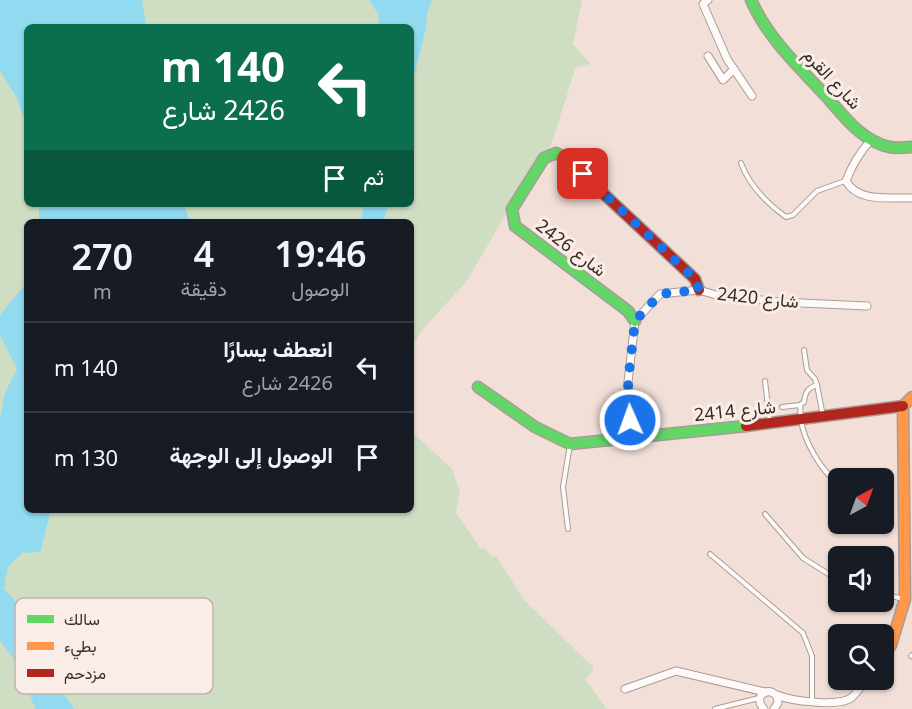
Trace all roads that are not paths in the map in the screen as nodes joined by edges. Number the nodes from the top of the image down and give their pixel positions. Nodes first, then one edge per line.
1 (708, 0) edge
2 (751, 0) edge
3 (708, 56) dead end
4 (734, 69) junction
5 (752, 96) dead end
6 (871, 140) junction
7 (912, 147) edge
8 (741, 164) dead end
9 (846, 181) junction
10 (912, 198) edge
11 (699, 290) junction
12 (867, 306) dead end
13 (635, 321) junction
14 (804, 350) dead end
15 (765, 381) dead end
16 (817, 385) junction
17 (478, 387) dead end
18 (912, 397) edge
19 (800, 405) junction
20 (903, 406) junction
21 (782, 407) dead end
22 (823, 417) junction
23 (801, 420) junction
24 (770, 424) junction
25 (630, 439) junction
26 (570, 444) junction
27 (828, 473) edge
28 (765, 514) dead end
29 (568, 529) dead end
30 (710, 554) dead end
31 (828, 574) edge
32 (894, 596) edge
33 (905, 599) junction
34 (894, 635) edge
35 (625, 689) dead end
36 (858, 690) edge
37 (763, 695) junction
38 (777, 695) junction
39 (812, 700) junction
40 (827, 705) edge
41 (715, 709) edge
42 (764, 709) edge
43 (774, 709) edge

1 - 4 street
2 - 6 street, شارع القرم
3 - 4 street
4 - 5 street
6 - 7 street, شارع القرم
6 - 9 street
8 - 9 lane
9 - 10 street
11 - 12 street, 2420 شارع
11 - 13 street, 2420 شارع
11 - 13 street, 2426 شارع
13 - 25 street
14 - 16 lane
15 - 24 lane
16 - 19 lane
16 - 22 lane
17 - 26 street
18 - 20 street
19 - 21 lane
19 - 23 lane
20 - 22 street, 2414 شارع
20 - 33 street
22 - 23 street, 2414 شارع
23 - 24 street, 2414 شارع
23 - 27 lane
24 - 25 street, 2414 شارع
25 - 26 street, 2414 شارع
26 - 29 lane
28 - 31 lane
30 - 39 lane
32 - 33 lane
33 - 34 street
35 - 37 street
36 - 40 street
37 - 38 street
37 - 41 lane
37 - 42 street
38 - 39 street
38 - 43 street
39 - 40 street

